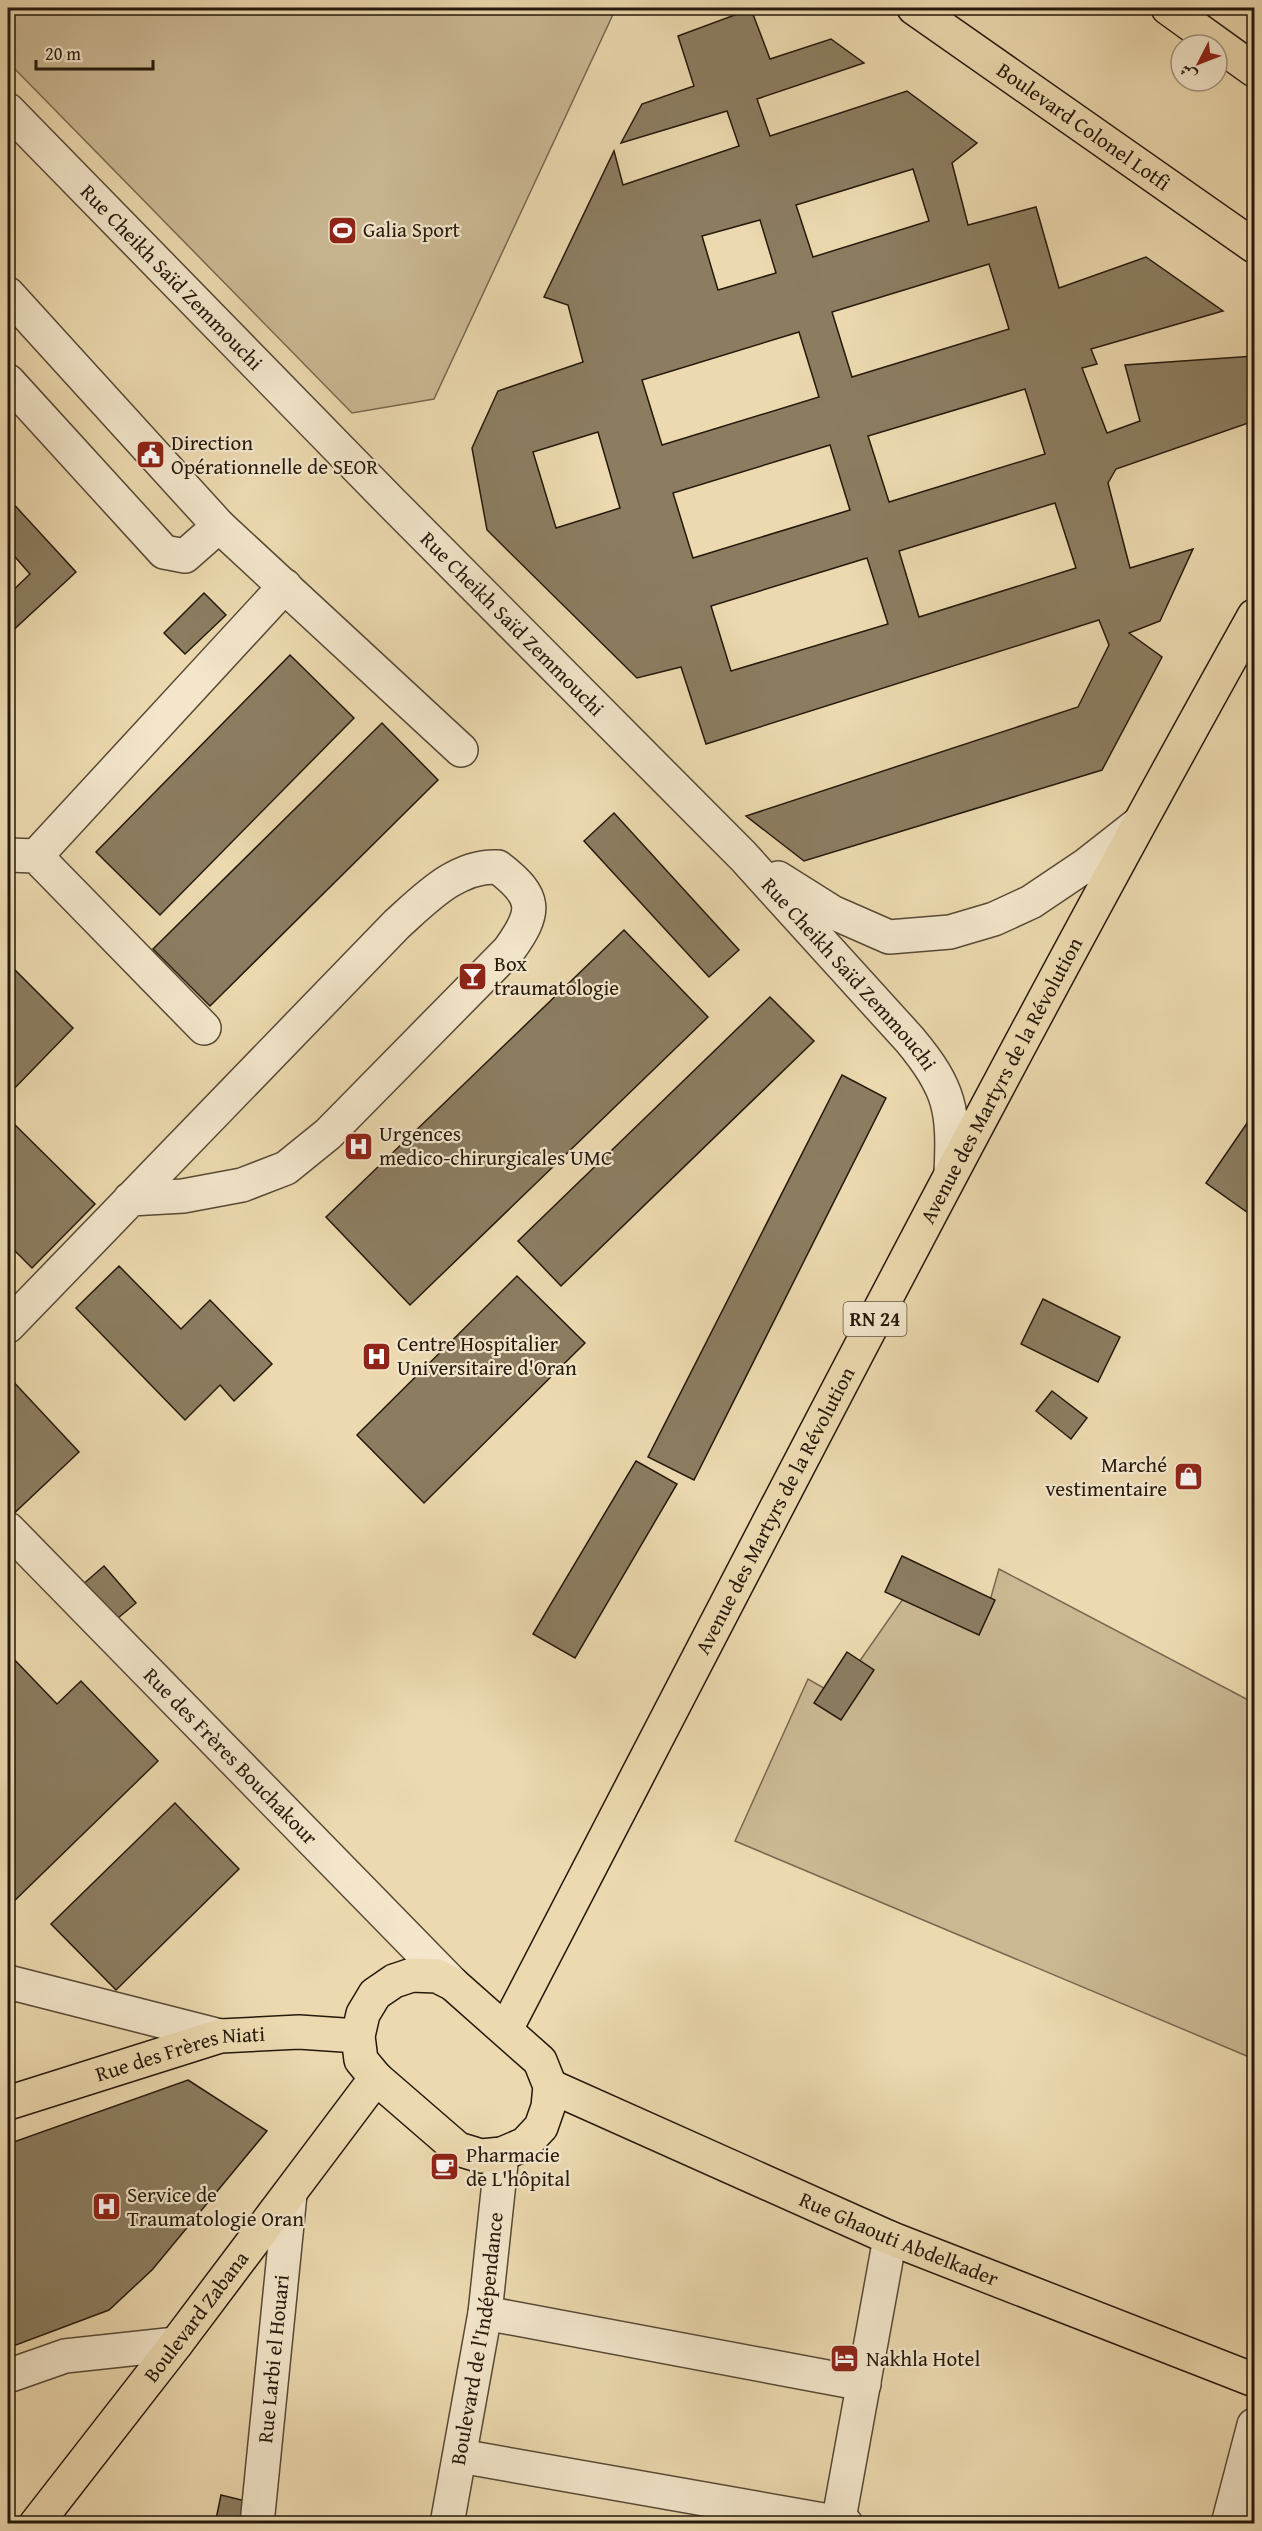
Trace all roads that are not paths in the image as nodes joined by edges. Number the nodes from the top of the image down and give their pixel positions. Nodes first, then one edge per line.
1 (914, 8) edge
2 (1168, 8) edge
3 (1254, 70) edge
4 (8, 110) edge
5 (1254, 246) edge
6 (8, 294) edge
7 (8, 381) edge
8 (219, 526) junction
9 (285, 586) junction
10 (1254, 616) edge
11 (461, 750) dead end
12 (1137, 825) junction
13 (22, 855) edge
14 (743, 856) junction
15 (204, 1028) dead end
16 (951, 1173) junction
17 (130, 1199) junction
18 (8, 1326) edge
19 (8, 1529) edge
20 (8, 1982) edge
21 (453, 1984) junction
22 (506, 2029) junction
23 (220, 2036) junction
24 (358, 2036) junction
25 (376, 2078) junction
26 (550, 2086) junction
27 (8, 2103) edge
28 (502, 2154) junction
29 (290, 2194) junction
30 (890, 2238) junction
31 (485, 2313) junction
32 (176, 2344) junction
33 (8, 2376) edge
34 (1254, 2380) edge
35 (864, 2384) junction
36 (1254, 2425) edge
37 (460, 2456) junction
38 (36, 2523) edge
39 (257, 2523) edge
40 (447, 2523) edge
41 (841, 2523) edge
42 (1228, 2523) edge

1 - 5 main road, Boulevard Colonel Lotfi
2 - 3 main road
4 - 14 street, Rue Cheikh Saïd Zemmouchi
6 - 8 street
7 - 8 street
8 - 9 street
9 - 11 street
9 - 13 street
10 - 12 main road, Avenue des Martyrs de la Révolution / RN 24
12 - 14 street
12 - 16 main road, Avenue des Martyrs de la Révolution / RN 24
13 - 15 street
14 - 16 street, Rue Cheikh Saïd Zemmouchi
16 - 22 main road, Avenue des Martyrs de la Révolution / RN 24
17 - 17 street
17 - 18 street
19 - 21 street, Rue des Frères Bouchakour
20 - 23 street
21 - 22 main road
21 - 24 main road
22 - 26 main road
23 - 24 main road, Rue des Frères Niati
23 - 27 main road, Rue des Frères Niati
24 - 25 main road
25 - 28 main road
25 - 29 main road, Boulevard Zabana
26 - 28 main road
26 - 30 main road, Rue Ghaouti Abdelkader
28 - 31 street, Boulevard de l'Indépendance
29 - 32 main road, Boulevard Zabana
29 - 39 street, Rue Larbi el Houari
30 - 34 main road, Rue Ghaouti Abdelkader
30 - 35 street
31 - 35 street
31 - 37 street, Boulevard de l'Indépendance
32 - 33 street
32 - 38 main road, Boulevard Zabana
35 - 41 street
36 - 42 street
37 - 40 street, Boulevard de l'Indépendance
37 - 41 street

